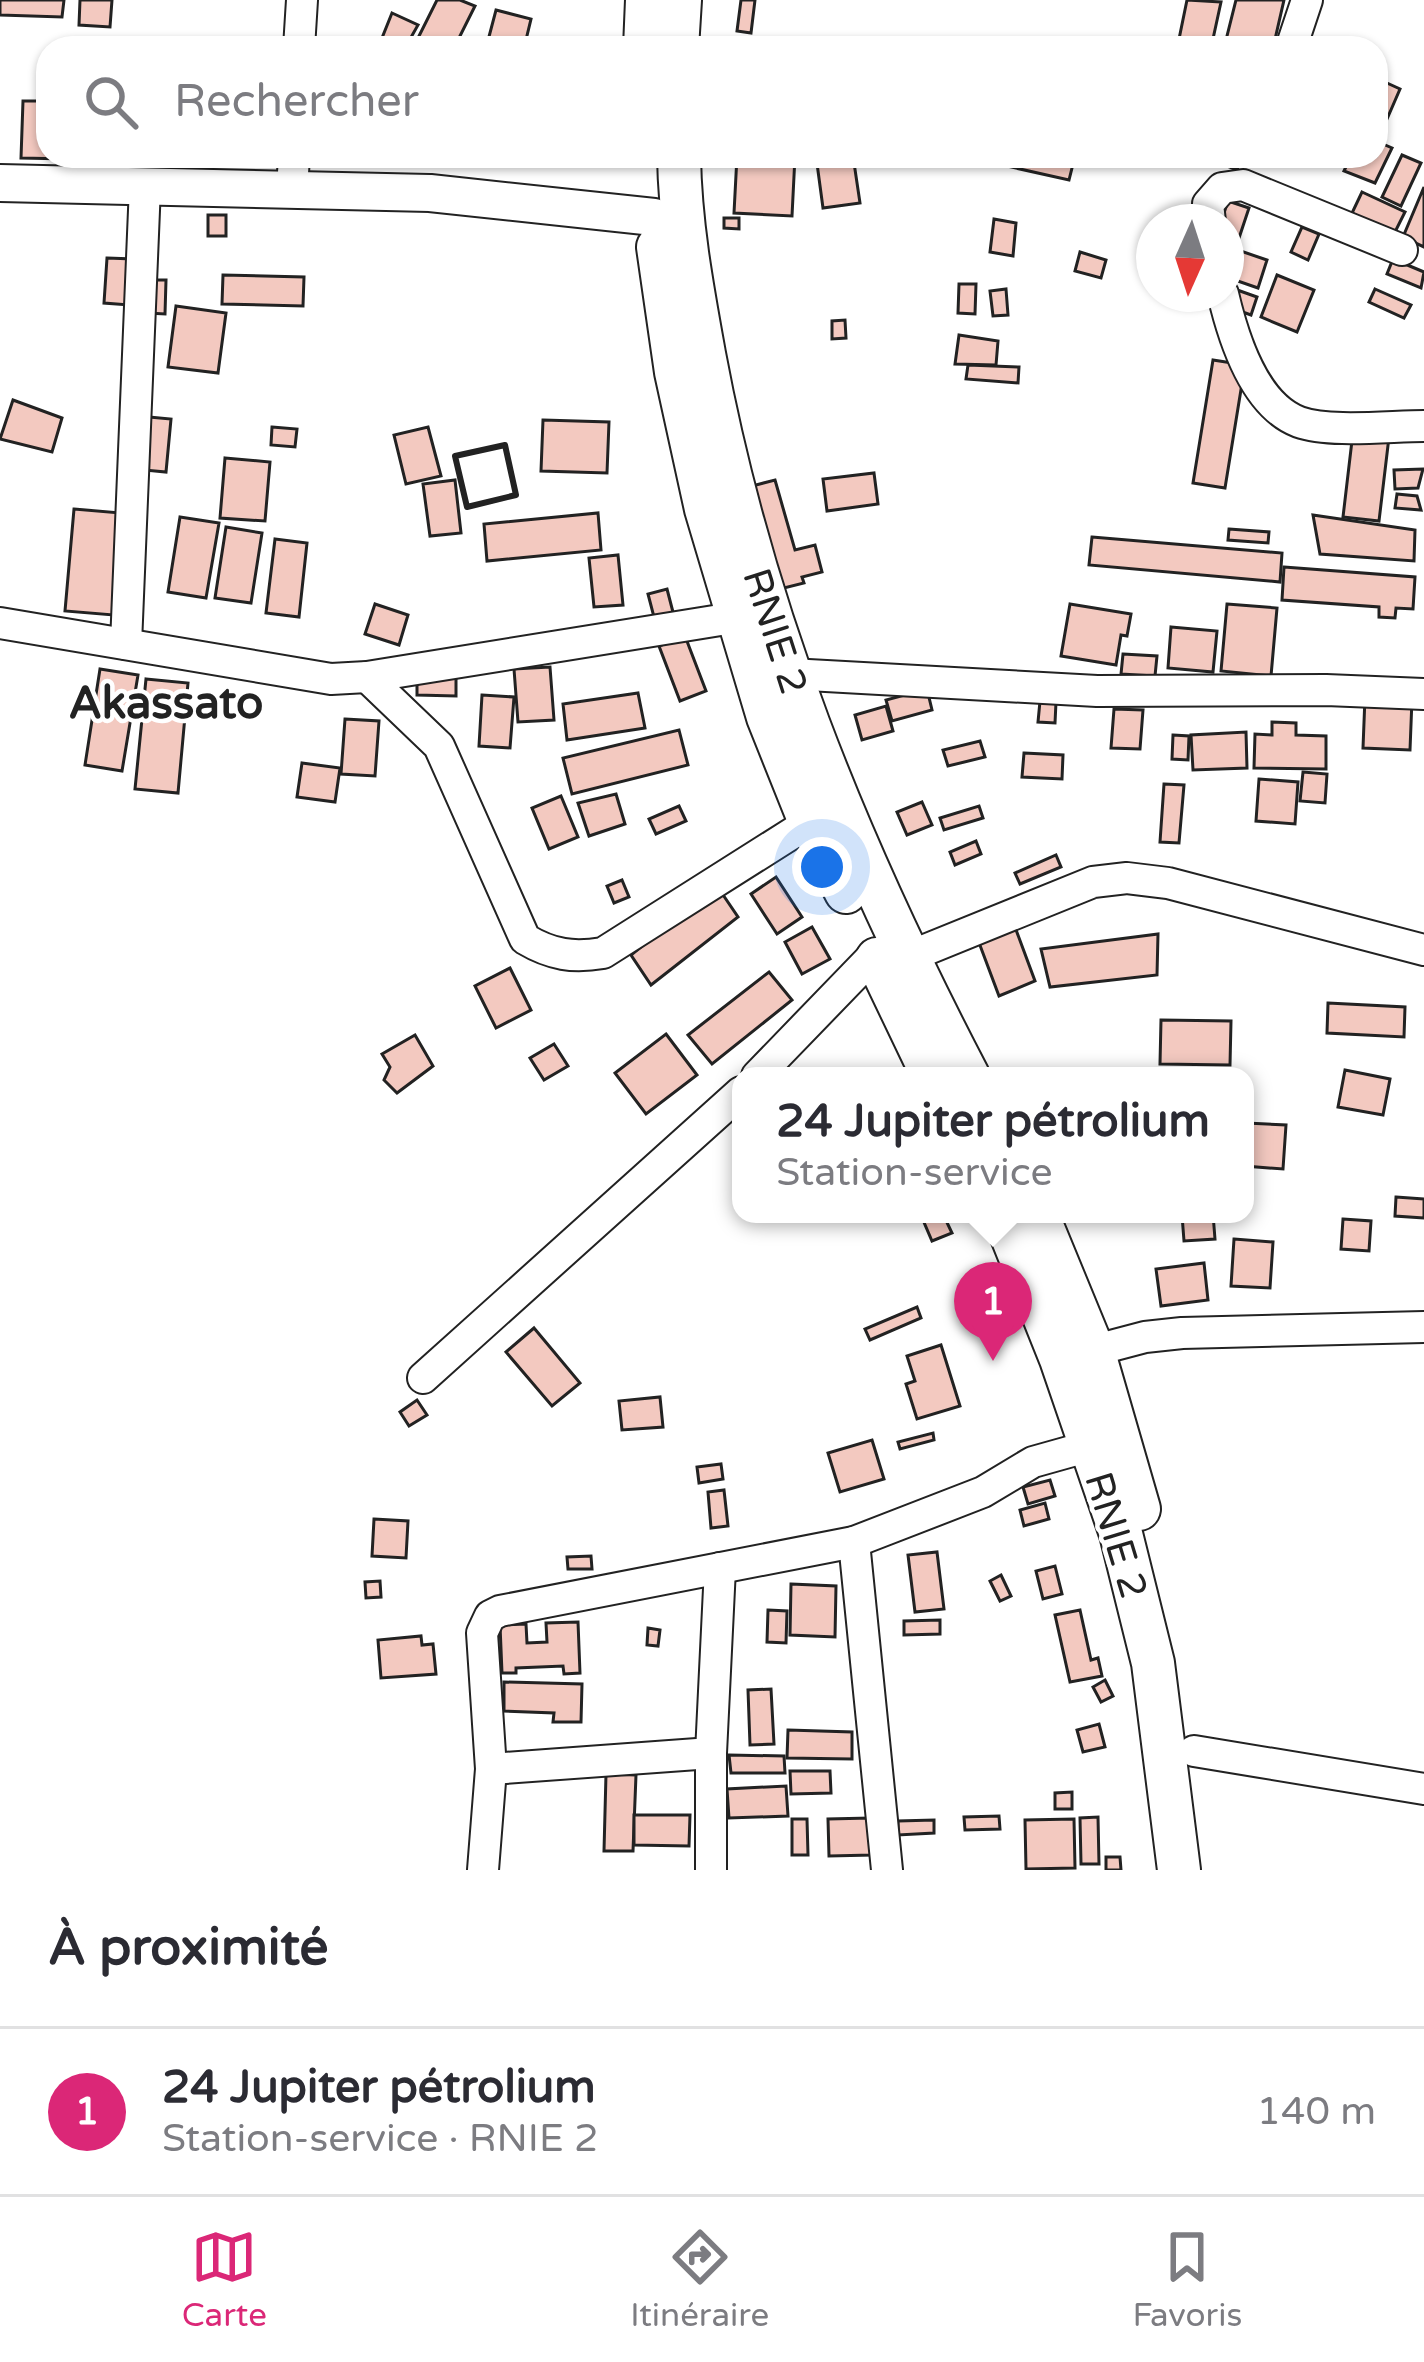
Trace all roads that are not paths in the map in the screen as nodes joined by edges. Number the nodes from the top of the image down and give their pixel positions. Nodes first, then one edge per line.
1 (302, 0) edge
2 (647, 0) edge
3 (680, 0) edge
4 (1307, 0) edge
5 (300, 36) edge
6 (646, 36) edge
7 (678, 36) edge
8 (1295, 36) edge
9 (651, 168) edge
10 (679, 168) edge
11 (1248, 171) edge
12 (293, 173) edge
13 (0, 184) edge
14 (145, 186) junction
15 (1208, 204) edge
16 (654, 218) junction
17 (1402, 250) dead end
18 (1229, 312) edge
19 (1424, 426) edge
20 (739, 616) junction
21 (0, 623) edge
22 (126, 644) junction
23 (790, 674) junction
24 (368, 676) junction
25 (1424, 694) edge
26 (810, 822) junction
27 (1424, 950) edge
28 (891, 955) junction
29 (767, 1067) edge
30 (930, 1067) edge
31 (962, 1067) edge
32 (732, 1100) edge
33 (1008, 1223) edge
34 (1040, 1223) edge
35 (1424, 1327) edge
36 (1077, 1354) junction
37 (423, 1378) dead end
38 (1090, 1446) junction
39 (854, 1542) junction
40 (720, 1568) junction
41 (1194, 1751) junction
42 (711, 1753) junction
43 (491, 1768) junction
44 (1424, 1789) edge
45 (483, 1870) edge
46 (711, 1870) edge
47 (886, 1870) edge
48 (1179, 1870) edge
49 (1204, 1870) edge

1 - 5 street
2 - 6 highway
3 - 7 highway
4 - 8 street
9 - 16 highway, RNIE 2 / RNIE 2
10 - 23 highway, RNIE 2 / RNIE 2
11 - 15 street
11 - 17 street
12 - 14 main road
12 - 16 main road
13 - 14 main road
14 - 22 street
16 - 20 highway, RNIE 2 / RNIE 2
18 - 19 street
20 - 24 street
20 - 26 highway, RNIE 2 / RNIE 2
21 - 22 street
22 - 24 street
23 - 25 street
23 - 28 highway, RNIE 2 / RNIE 2
24 - 26 street
26 - 28 highway, RNIE 2 / RNIE 2
27 - 28 street
28 - 29 street
28 - 30 highway, RNIE 2 / RNIE 2
28 - 31 highway, RNIE 2 / RNIE 2
32 - 37 street
33 - 36 highway, RNIE 2 / RNIE 2
34 - 36 highway, RNIE 2 / RNIE 2
35 - 36 street
36 - 38 highway, RNIE 2 / RNIE 2
36 - 41 highway, RNIE 2 / RNIE 2
38 - 39 street
38 - 48 highway, RNIE 2 / RNIE 2
39 - 40 street
39 - 47 street
40 - 42 street
40 - 43 street
41 - 44 street
41 - 49 highway, RNIE 2 / RNIE 2
42 - 43 street
42 - 46 street
43 - 45 street

